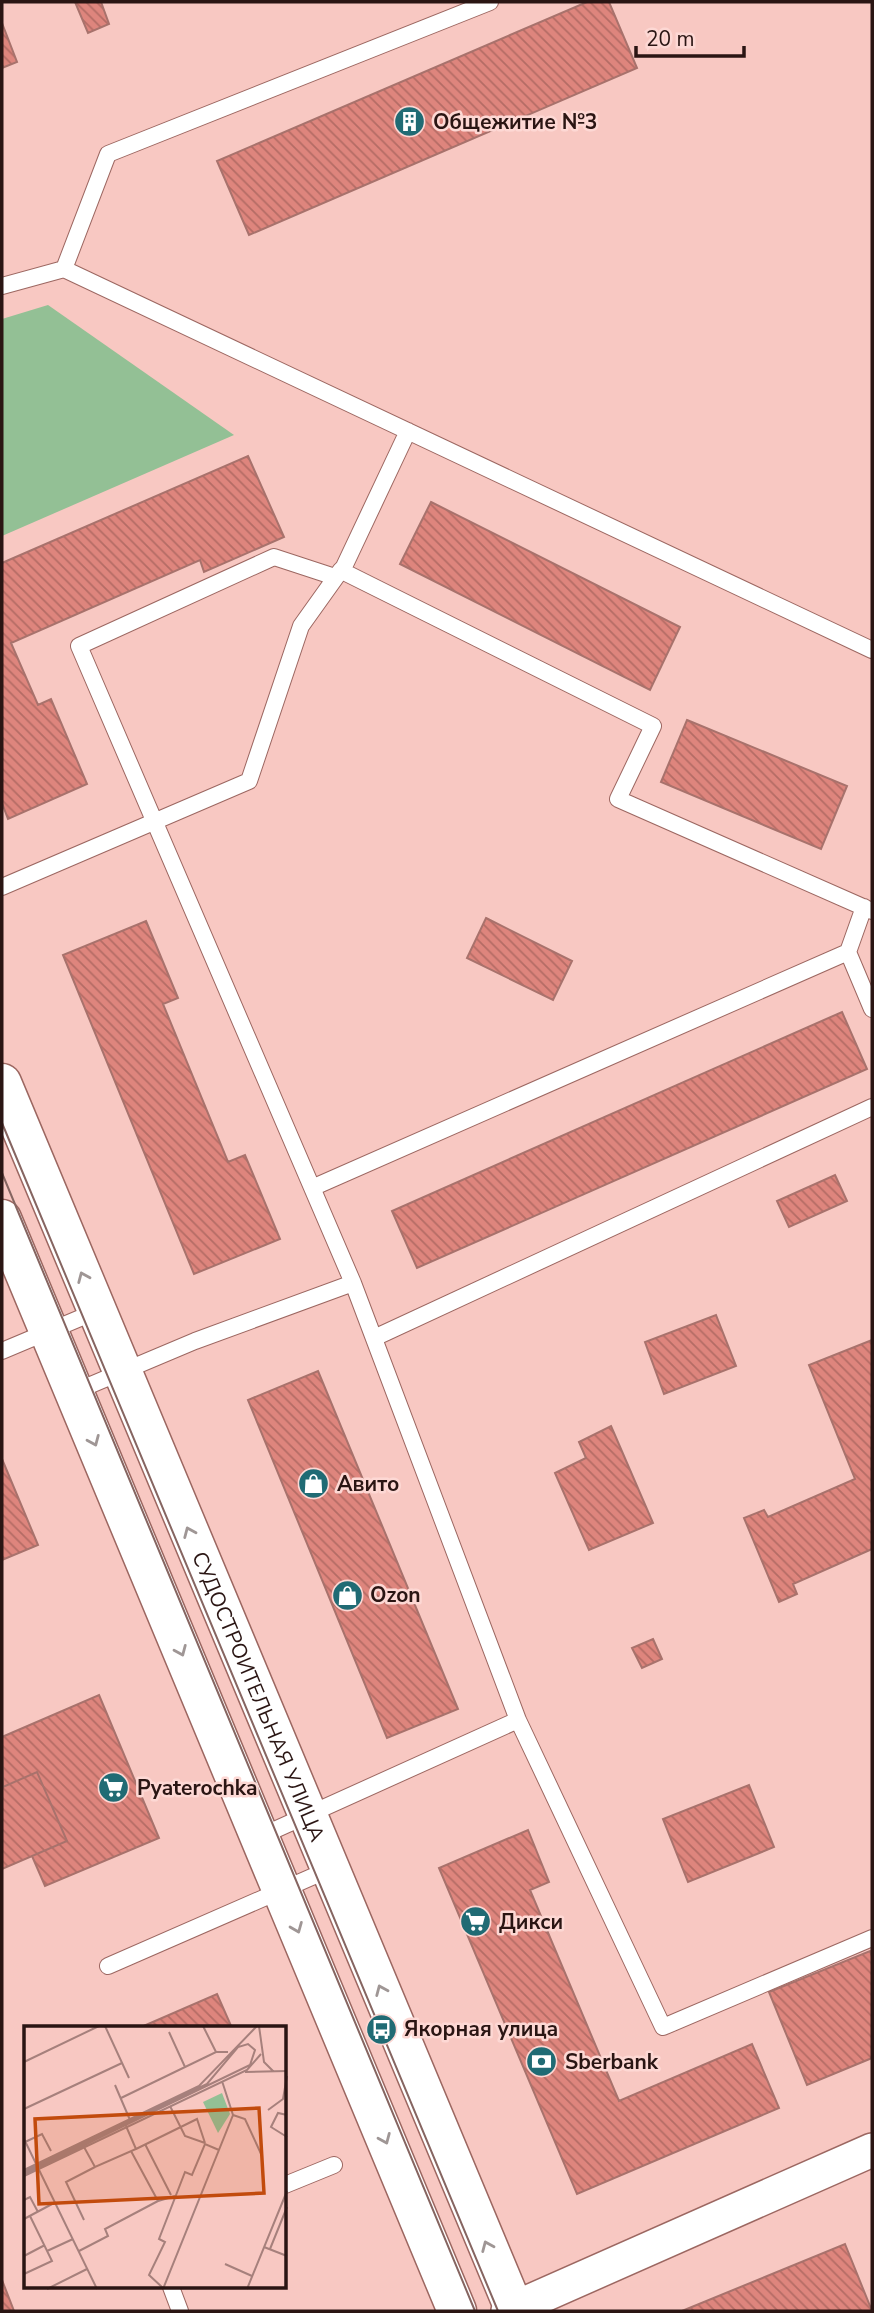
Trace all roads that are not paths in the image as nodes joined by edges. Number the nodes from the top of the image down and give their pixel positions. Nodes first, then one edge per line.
1 (490, 2) edge
2 (64, 270) junction
3 (2, 286) edge
4 (408, 431) junction
5 (340, 571) junction
6 (872, 650) edge
7 (155, 821) junction
8 (2, 887) edge
9 (868, 909) edge
10 (848, 952) junction
11 (872, 1009) edge
12 (2, 1083) edge
13 (872, 1107) edge
14 (314, 1187) junction
15 (2, 1219) edge
16 (353, 1283) junction
17 (97, 1311) junction
18 (48, 1331) junction
19 (374, 1338) junction
20 (2, 1351) edge
21 (122, 1371) junction
22 (74, 1392) junction
23 (519, 1720) junction
24 (308, 1816) junction
25 (259, 1837) junction
26 (330, 1869) junction
27 (282, 1890) junction
28 (872, 1938) edge
29 (108, 1966) dead end
30 (869, 2158) edge
31 (334, 2165) dead end
32 (287, 2184) edge
33 (171, 2288) edge
34 (512, 2310) edge
35 (180, 2311) edge
36 (457, 2311) edge

1 - 2 lane
2 - 3 lane
2 - 4 lane
4 - 5 lane
4 - 6 lane
5 - 7 lane
5 - 7 lane
5 - 9 lane
7 - 8 lane
7 - 14 lane
9 - 10 lane
10 - 11 lane
10 - 14 lane
17 -> 12 street, СУДОСТРОИТЕЛЬНАЯ УЛИЦА
13 - 19 lane
14 - 16 lane
15 - 18 street
16 - 19 lane
16 - 21 lane
17 - 18 lane
17 - 21 street, СУДОСТРОИТЕЛЬНАЯ УЛИЦА
18 - 20 lane
18 - 22 street
19 - 23 lane
21 - 22 lane
24 -> 21 street, СУДОСТРОИТЕЛЬНАЯ УЛИЦА
22 -> 25 street
23 - 24 lane
23 - 28 lane
24 - 25 lane
24 - 26 street, СУДОСТРОИТЕЛЬНАЯ УЛИЦА
25 - 27 street
26 - 27 lane
34 -> 26 street, СУДОСТРОИТЕЛЬНАЯ УЛИЦА
27 - 29 lane
27 -> 36 street
30 - 34 street
31 - 32 lane
33 - 35 lane

